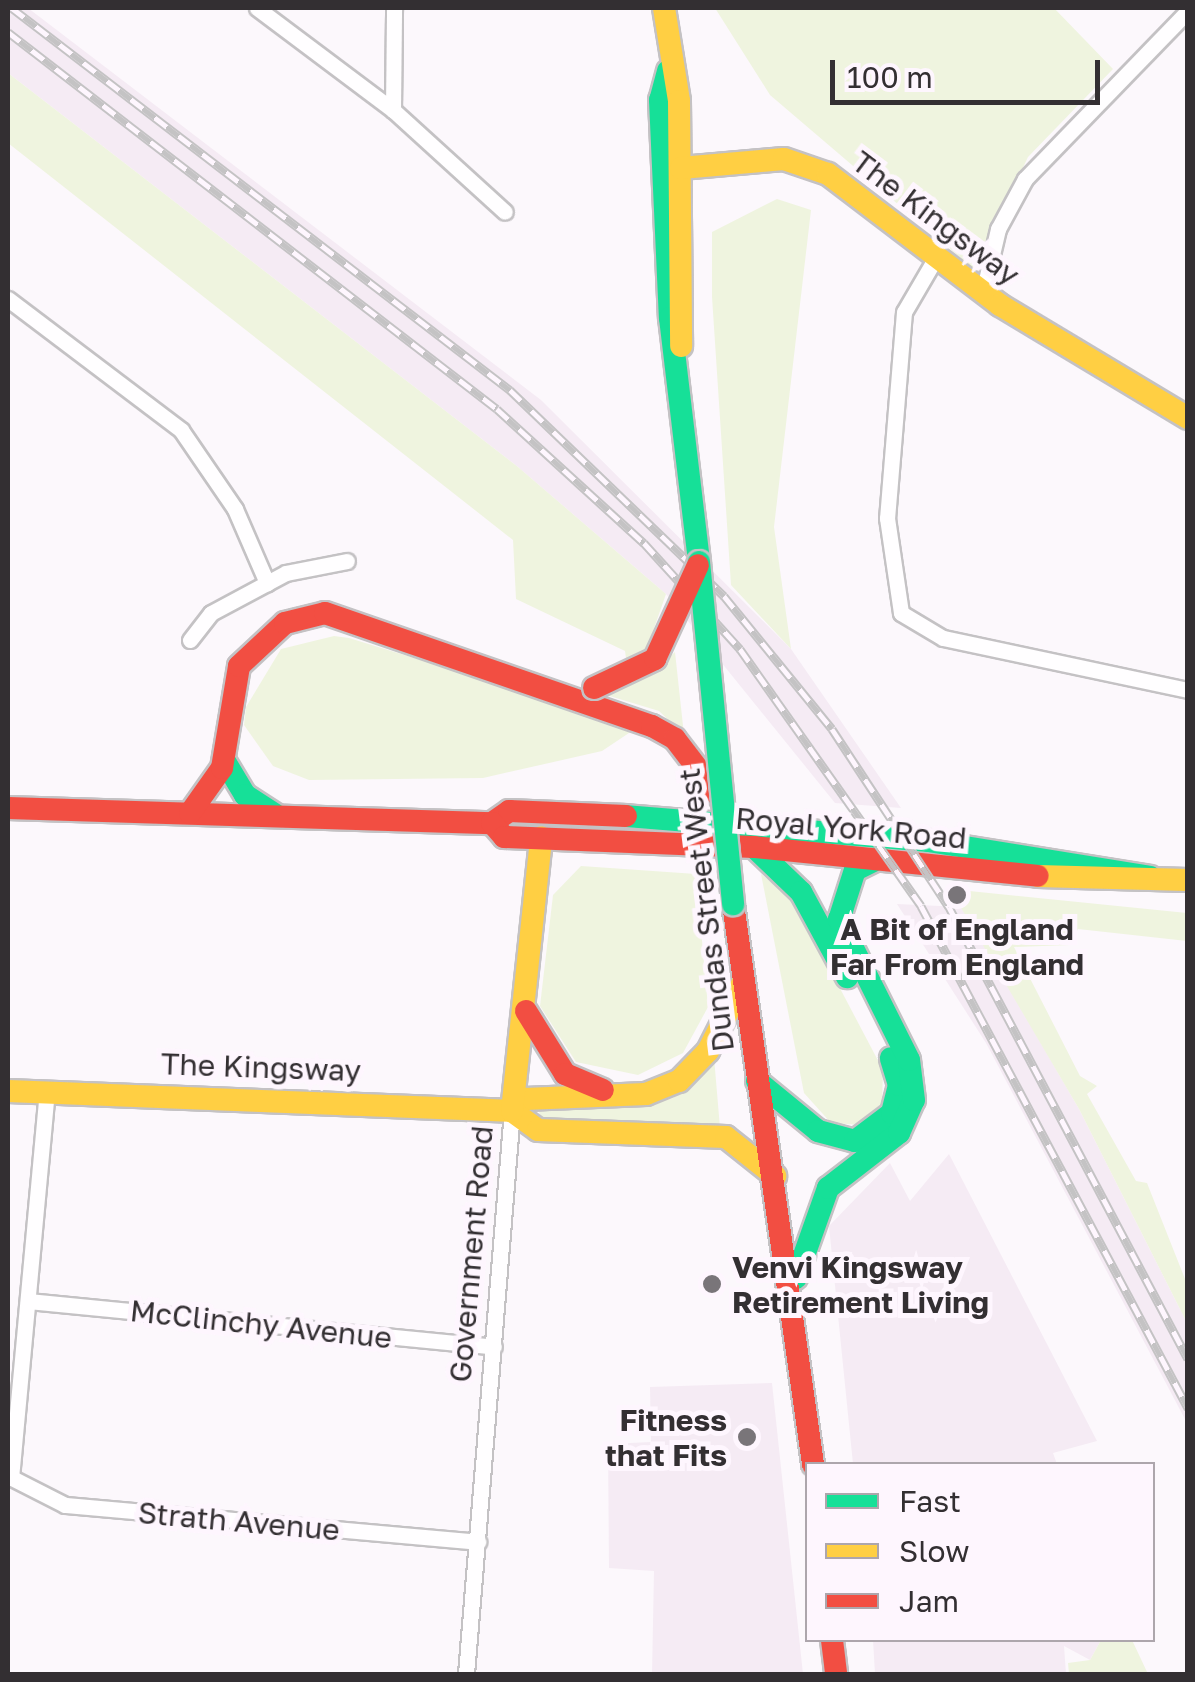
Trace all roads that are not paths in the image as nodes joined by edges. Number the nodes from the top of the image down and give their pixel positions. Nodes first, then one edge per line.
1 (257, 8) edge
2 (394, 8) edge
3 (664, 8) edge
4 (1188, 11) edge
5 (668, 71) junction
6 (393, 110) junction
7 (682, 168) junction
8 (505, 212) dead end
9 (935, 259) junction
10 (983, 293) junction
11 (8, 299) edge
12 (680, 346) junction
13 (1188, 418) edge
14 (347, 561) dead end
15 (699, 562) junction
16 (267, 583) junction
17 (190, 640) dead end
18 (1188, 690) edge
19 (593, 695) junction
20 (224, 760) junction
21 (722, 799) junction
22 (8, 808) edge
23 (190, 813) junction
24 (277, 816) junction
25 (492, 823) junction
26 (541, 838) junction
27 (754, 847) junction
28 (880, 858) junction
29 (1150, 877) junction
30 (1188, 880) edge
31 (742, 984) junction
32 (524, 999) junction
33 (757, 1081) junction
34 (8, 1090) edge
35 (47, 1090) junction
36 (621, 1095) junction
37 (512, 1110) junction
38 (775, 1176) junction
39 (794, 1286) junction
40 (28, 1301) junction
41 (494, 1347) junction
42 (813, 1462) edge
43 (9, 1477) edge
44 (478, 1542) junction
45 (832, 1642) edge
46 (466, 1674) edge
47 (836, 1674) edge

1 - 6 street
2 - 6 street
3 - 5 main road, Dundas Street West
4 - 10 street
5 - 7 main road, Dundas Street West
5 - 12 main road, Dundas Street West
6 - 8 street
7 - 9 main road, The Kingsway
7 - 12 main road, Dundas Street West
9 - 10 main road, The Kingsway
9 - 18 street
10 - 13 main road, The Kingsway
11 - 16 street
12 - 15 main road, Dundas Street West
14 - 16 street
15 - 19 main road, bridge
15 - 21 main road, Dundas Street West, bridge
16 - 17 street
19 - 20 main road
19 - 21 main road
20 - 23 main road
20 - 24 main road
21 - 31 main road, Dundas Street West, bridge
22 - 23 main road, Royal York Road
23 - 24 main road, Royal York Road
24 - 25 main road, Royal York Road
25 - 26 main road, Royal York Road
25 - 29 main road, Royal York Road
26 - 27 main road, Royal York Road
26 - 32 main road, Government Road
27 - 28 main road, Royal York Road
27 - 33 main road
28 - 29 main road, Royal York Road
28 - 39 main road
29 - 30 main road, Royal York Road
31 - 33 main road, Dundas Street West
31 - 36 main road
32 - 36 main road
32 - 37 main road, Government Road
33 - 38 main road, Dundas Street West
34 - 35 main road, The Kingsway
35 - 37 main road, The Kingsway
35 - 40 street
36 - 37 main road
37 - 38 main road
37 - 41 street, Government Road
38 - 39 main road, Dundas Street West
39 - 42 main road, Dundas Street West
40 - 41 street, McClinchy Avenue
40 - 43 street
41 - 44 street, Government Road
43 - 44 street, Strath Avenue
44 - 46 street, Government Road
45 - 47 main road

